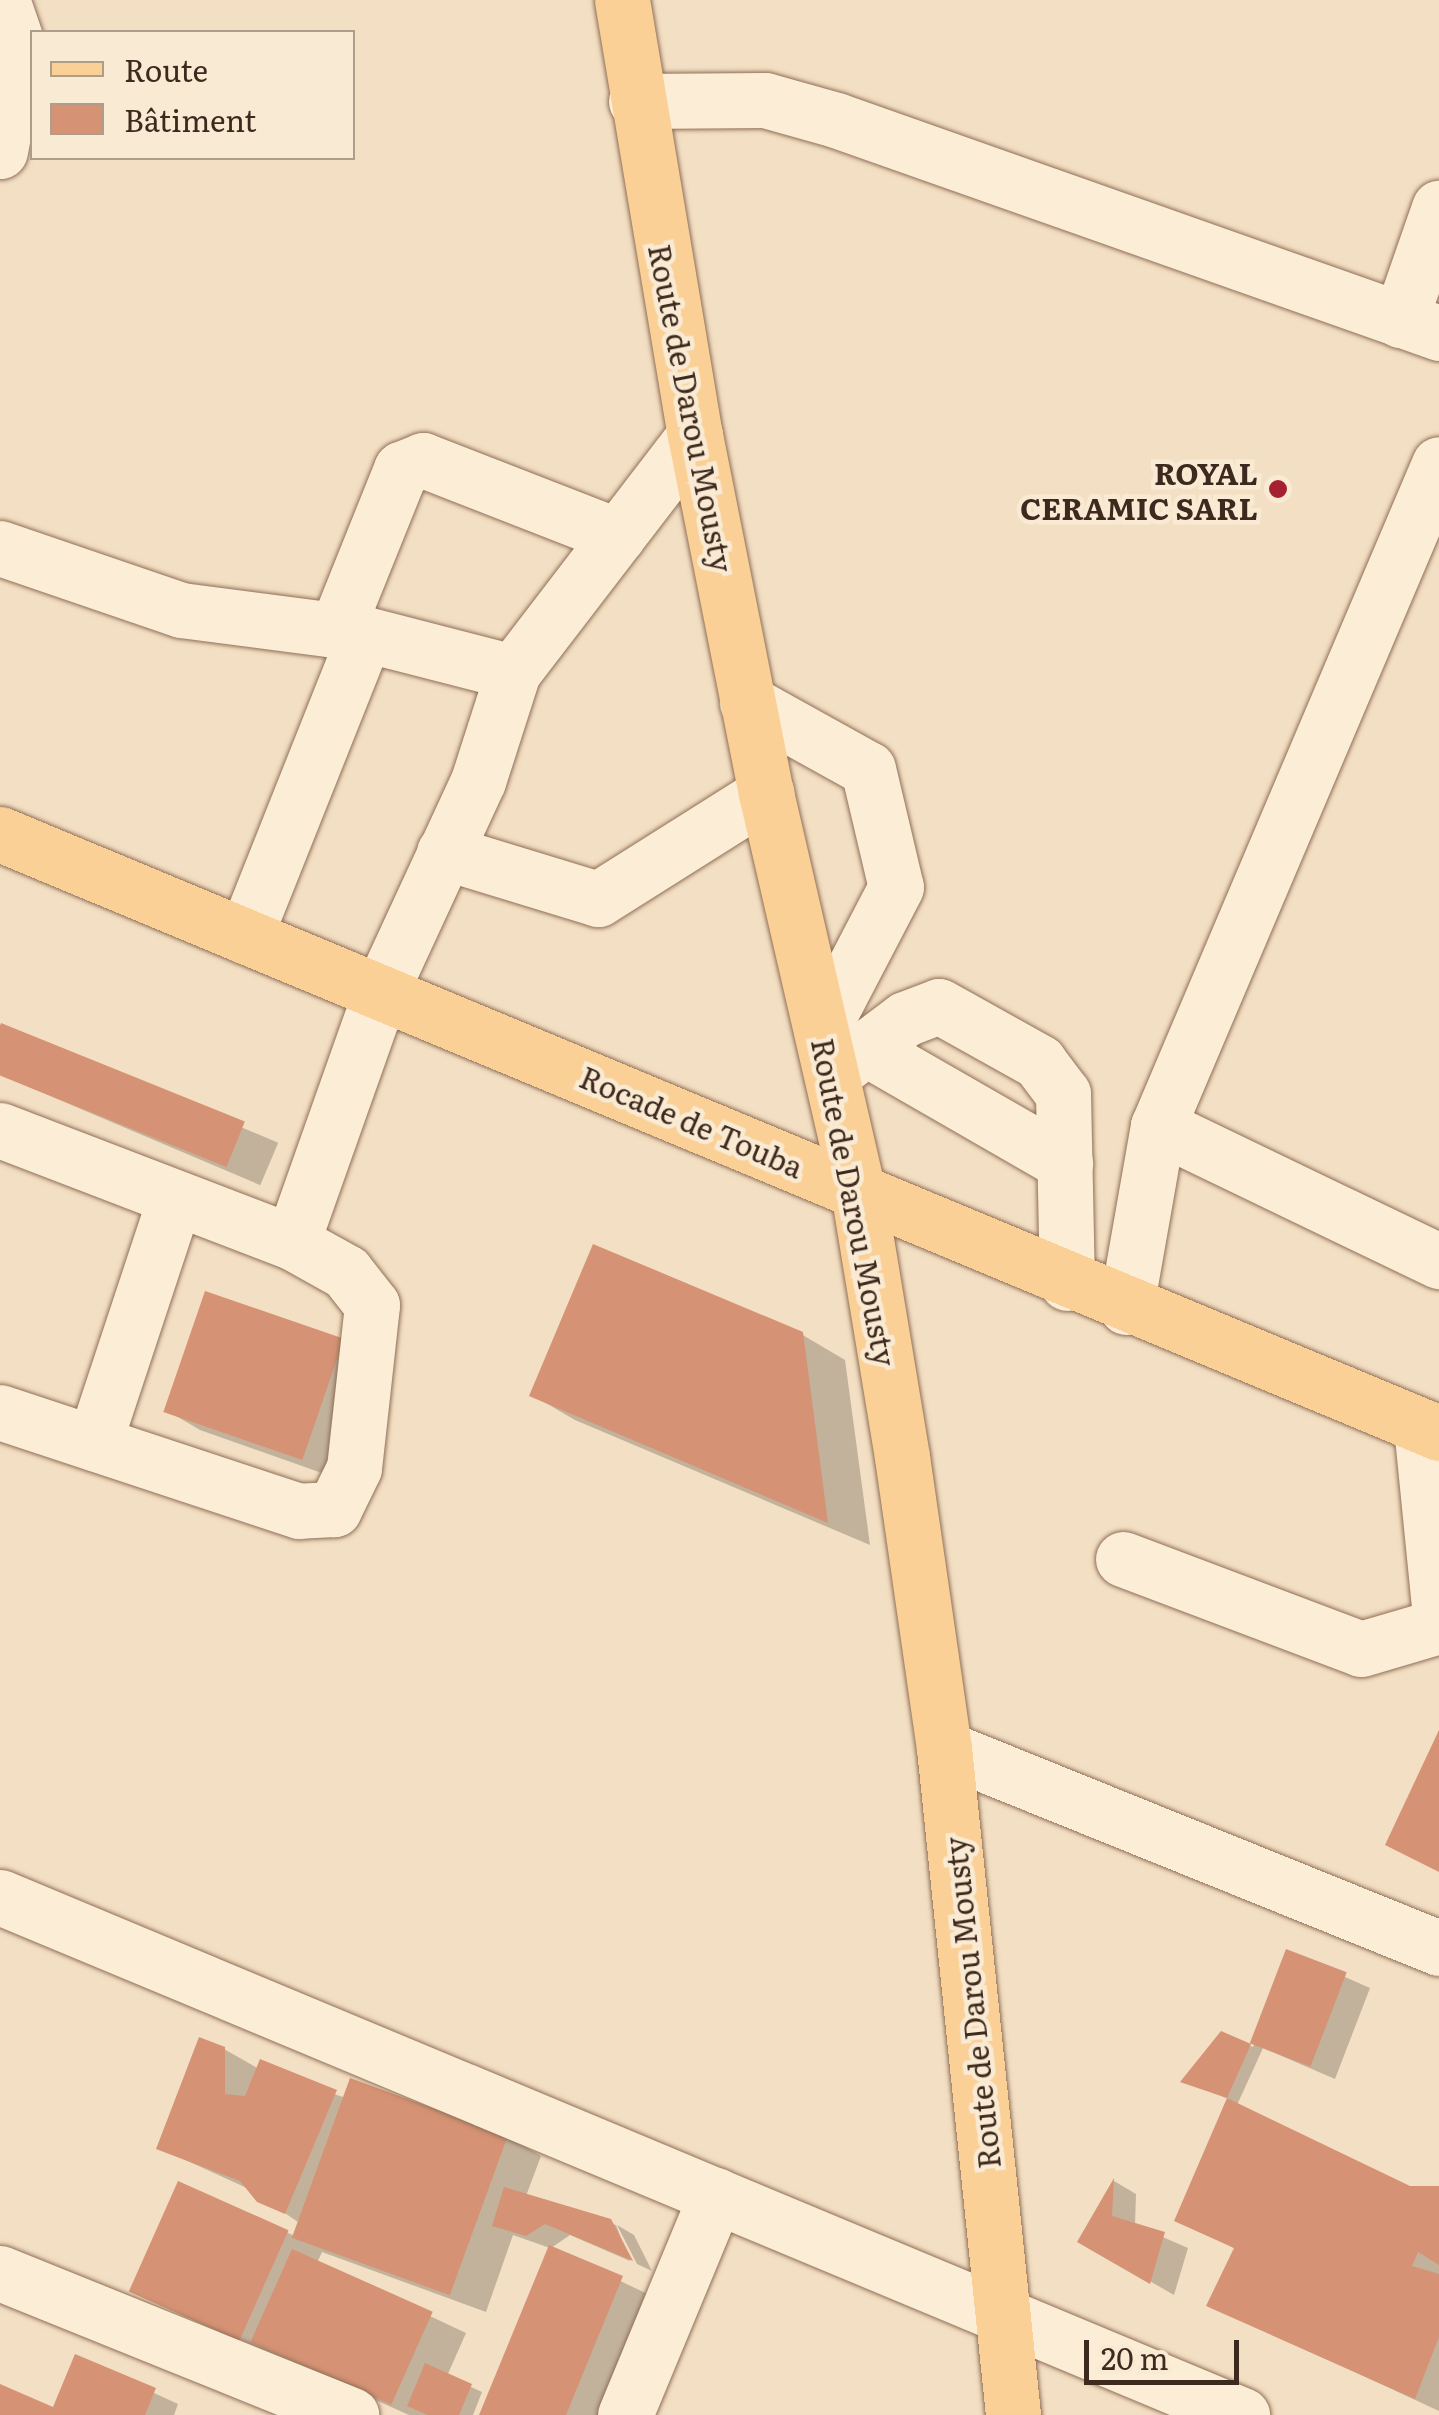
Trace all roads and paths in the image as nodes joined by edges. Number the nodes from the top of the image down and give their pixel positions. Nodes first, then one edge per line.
1 (2, 0) edge
2 (622, 0) edge
3 (636, 101) junction
4 (0, 151) edge
5 (1439, 208) edge
6 (1420, 326) edge
7 (695, 436) junction
8 (1439, 464) edge
9 (618, 536) junction
10 (0, 548) edge
11 (350, 633) junction
12 (513, 672) junction
13 (747, 702) junction
14 (766, 794) junction
15 (0, 834) edge
16 (444, 852) junction
17 (245, 936) junction
18 (380, 991) junction
19 (840, 1050) junction
20 (1158, 1126) junction
21 (0, 1130) edge
22 (1065, 1163) junction
23 (858, 1191) junction
24 (174, 1202) junction
25 (292, 1242) junction
26 (1439, 1261) edge
27 (1067, 1283) junction
28 (1126, 1307) junction
29 (0, 1412) edge
30 (1430, 1429) edge
31 (94, 1443) junction
32 (1123, 1559) dead end
33 (1439, 1606) edge
34 (1439, 1626) edge
35 (944, 1748) junction
36 (0, 1896) edge
37 (1439, 1948) edge
38 (716, 2196) junction
39 (0, 2273) edge
40 (1005, 2316) junction
41 (351, 2415) edge
42 (625, 2415) edge
43 (1012, 2415) edge
44 (1242, 2415) edge

1 - 4 street
2 - 3 main road, Route de Darou Mousty
3 - 6 street
3 - 7 main road, Route de Darou Mousty
5 - 6 street
7 - 9 street
7 - 13 main road, Route de Darou Mousty
8 - 20 street
9 - 11 street
9 - 12 street
10 - 11 street
11 - 12 street
11 - 17 street
12 - 16 street
13 - 14 main road, Route de Darou Mousty
13 - 19 street
14 - 16 street
14 - 19 main road, Route de Darou Mousty
15 - 17 main road, Rocade de Touba
16 - 18 street
17 - 18 main road, Rocade de Touba
18 - 23 main road, Rocade de Touba
18 - 25 street
19 - 22 street
19 - 22 street
19 - 23 main road, Route de Darou Mousty
20 - 26 street
20 - 28 street
21 - 24 street
22 - 27 street
23 - 27 main road, Rocade de Touba
23 - 35 main road, Route de Darou Mousty
24 - 25 street
24 - 31 street
25 - 31 street
27 - 28 main road, Rocade de Touba
28 - 30 main road, Rocade de Touba
29 - 31 street
30 - 33 street
32 - 34 street
35 - 37 street
35 - 40 main road, Route de Darou Mousty
36 - 38 street
38 - 40 street
38 - 42 street
39 - 41 street
40 - 43 main road, Route de Darou Mousty
40 - 44 street

